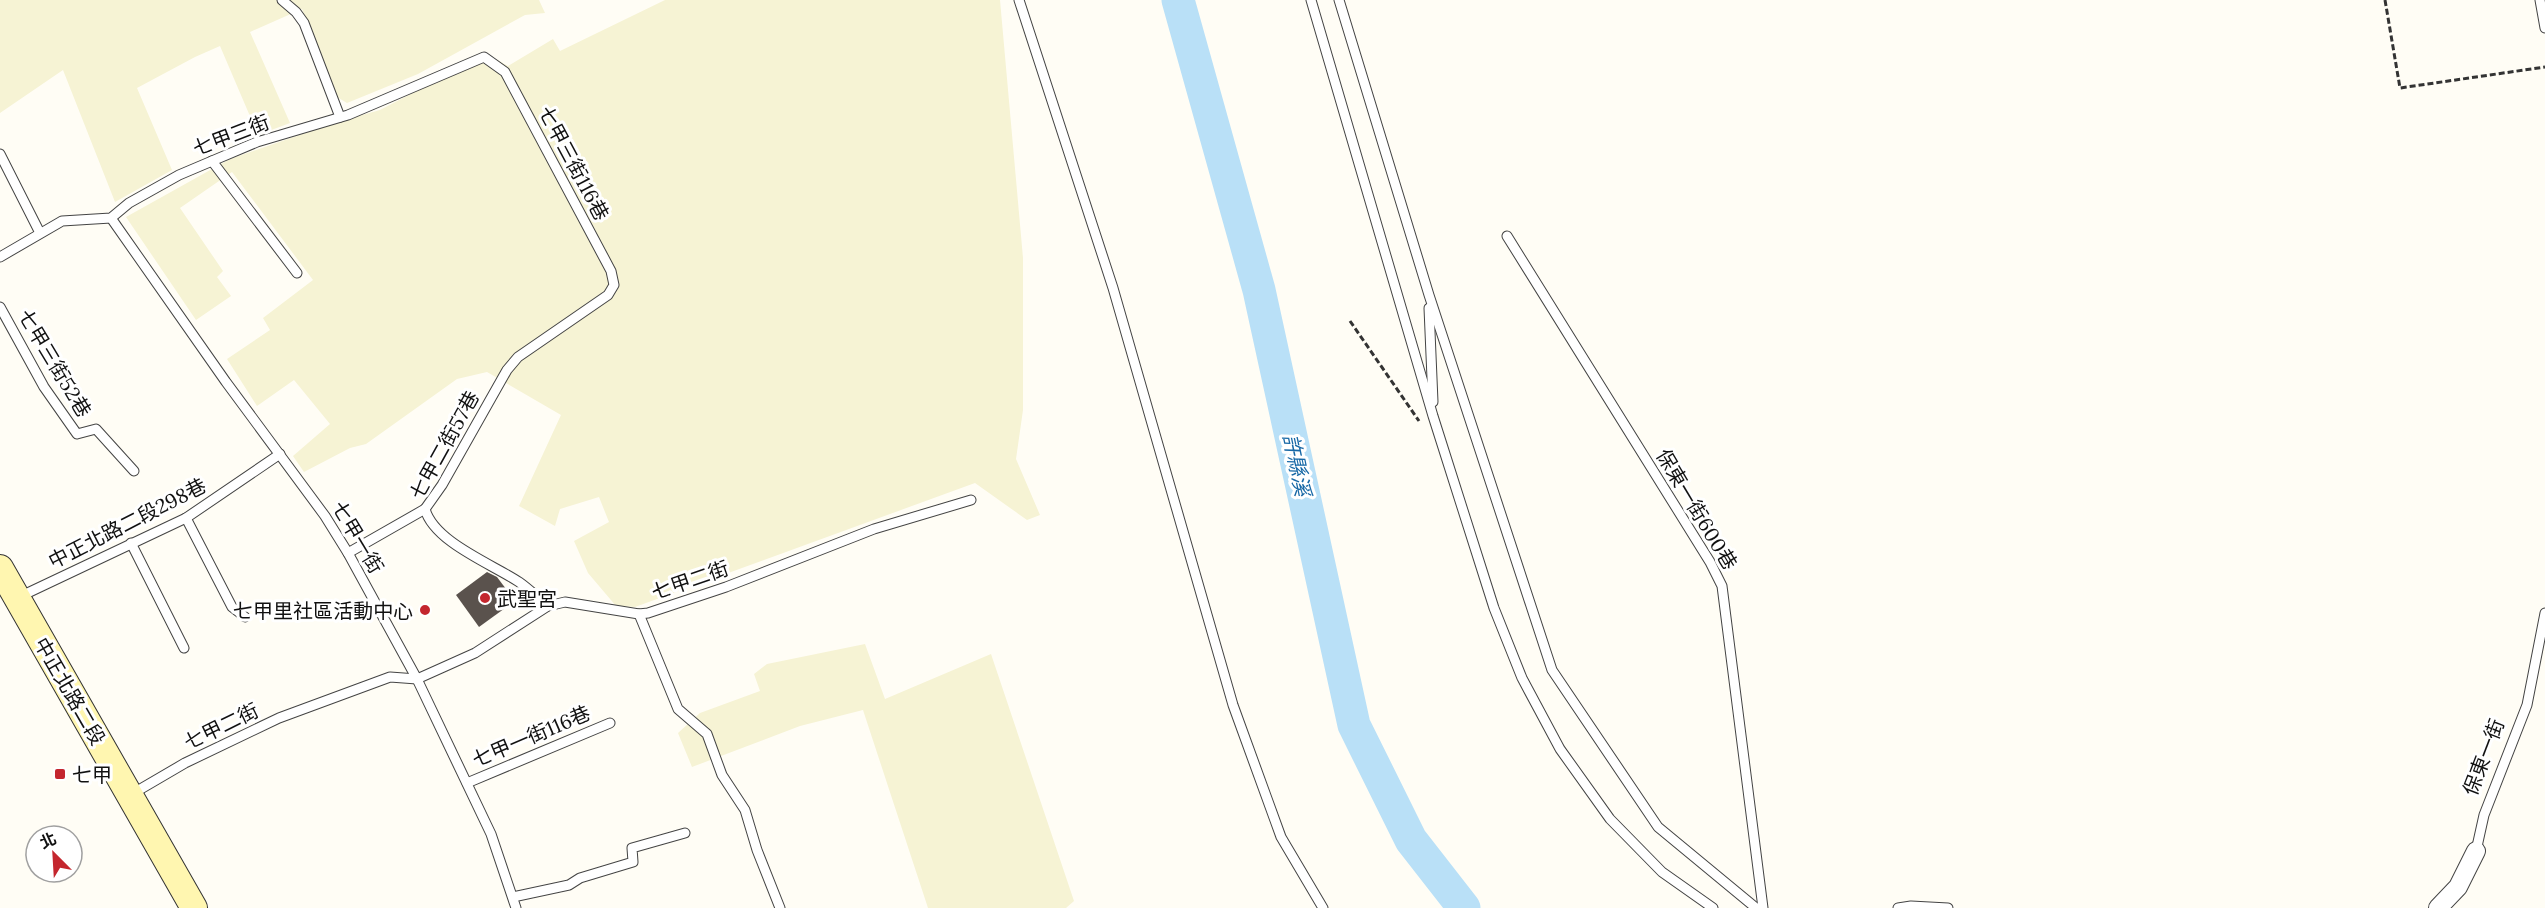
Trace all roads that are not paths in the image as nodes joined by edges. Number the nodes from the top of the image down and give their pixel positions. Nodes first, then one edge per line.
1 (282, 0) edge
2 (1019, 0) edge
3 (1311, 0) edge
4 (1339, 0) edge
5 (2541, 0) edge
6 (2545, 28) edge
7 (484, 57) joint
8 (340, 117) junction
9 (0, 154) edge
10 (212, 161) junction
11 (111, 218) junction
12 (40, 233) junction
13 (1506, 236) dead end
14 (0, 257) edge
15 (297, 273) dead end
16 (608, 295) joint
17 (1429, 295) junction
18 (0, 308) edge
19 (1433, 416) junction
20 (280, 454) junction
21 (134, 471) dead end
22 (971, 500) dead end
23 (425, 509) junction
24 (186, 518) junction
25 (131, 543) junction
26 (348, 553) junction
27 (0, 568) edge
28 (17, 598) junction
29 (548, 606) junction
30 (2545, 613) edge
31 (639, 614) junction
32 (245, 617) dead end
33 (184, 648) dead end
34 (417, 678) junction
35 (609, 723) dead end
36 (467, 783) junction
37 (130, 795) junction
38 (685, 833) dead end
39 (2476, 851) joint
40 (513, 897) junction
41 (194, 908) edge
42 (516, 908) edge
43 (780, 908) edge
44 (1323, 908) edge
45 (1713, 908) edge
46 (1756, 908) edge
47 (1763, 908) edge
48 (1898, 908) edge
49 (1948, 908) edge
50 (2438, 908) edge

1 - 8 lane
2 - 44 lane
3 - 19 lane
4 - 17 lane
5 - 6 lane
7 - 8 lane, 七甲三街
7 - 16 lane, 七甲三街116巷
8 - 10 lane, 七甲三街
9 - 12 lane
10 - 11 lane, 七甲三街
10 - 15 lane
11 - 12 lane
11 - 20 lane, 七甲一街
12 - 14 lane
13 - 47 lane, 保東一街600巷
16 - 23 lane, 七甲二街57巷
17 - 19 lane
17 - 46 lane
18 - 21 lane, 七甲三街52巷
19 - 45 lane
20 - 24 lane, 中正北路二段298巷
20 - 26 lane, 七甲一街
22 - 31 lane, 七甲二街
23 - 26 lane
23 - 29 lane, 七甲二街57巷
24 - 25 lane, 中正北路二段298巷
24 - 32 lane
25 - 28 lane, 中正北路二段298巷
25 - 33 lane
26 - 34 lane, 七甲一街
27 - 28 main road, 中正北路二段
28 - 37 main road, 中正北路二段
29 - 31 lane, 七甲二街
29 - 34 lane, 七甲二街
30 - 39 lane, 保東一街
31 - 43 lane
34 - 36 lane, 七甲一街
34 - 37 lane, 七甲二街
35 - 36 lane, 七甲一街116巷
36 - 40 lane, 七甲一街
37 - 41 main road, 中正北路二段
38 - 40 lane
39 - 50 street, 保東一街
40 - 42 lane, 七甲一街
48 - 49 lane

